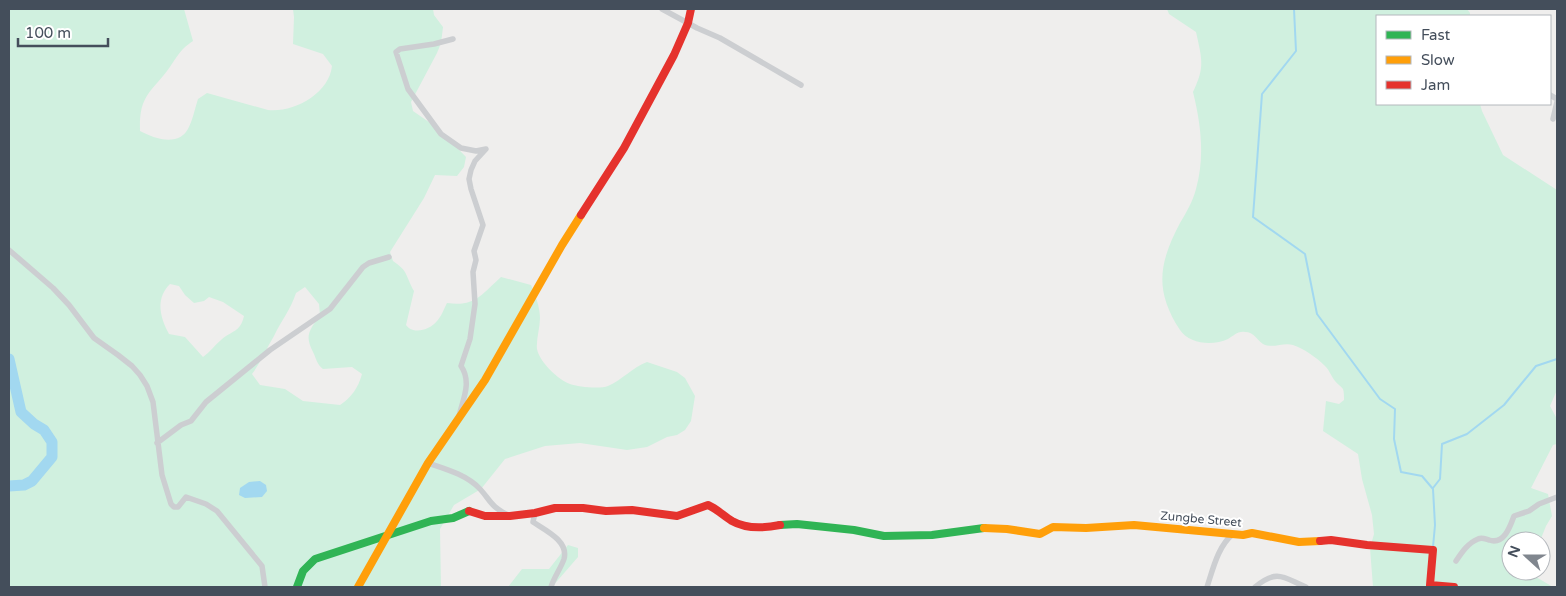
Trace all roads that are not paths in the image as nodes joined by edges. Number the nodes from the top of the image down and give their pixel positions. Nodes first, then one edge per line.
1 (662, 9) edge
2 (691, 9) edge
3 (688, 23) junction
4 (453, 39) dead end
5 (801, 85) dead end
6 (1557, 102) edge
7 (1553, 119) dead end
8 (9, 250) edge
9 (389, 257) dead end
10 (458, 421) junction
11 (157, 444) junction
12 (428, 463) junction
13 (1557, 497) edge
14 (534, 514) junction
15 (510, 516) junction
16 (1234, 533) junction
17 (389, 534) junction
18 (1456, 561) dead end
19 (299, 578) junction
20 (265, 587) edge
21 (293, 587) edge
22 (297, 587) edge
23 (358, 587) edge
24 (550, 587) edge
25 (1207, 587) edge
26 (1255, 587) edge
27 (1306, 587) edge
28 (1454, 587) edge

1 - 3 street
2 - 3 street
3 - 5 street
3 - 10 street
4 - 10 street
6 - 7 street
8 - 11 street
9 - 11 street
10 - 12 street
11 - 20 street
12 - 15 street
12 - 17 street
13 - 18 street
14 - 15 street, Zungbe Street
14 - 16 street, Zungbe Street
14 - 24 street
15 - 17 street, Zungbe Street
16 - 25 street
16 - 28 street, Zungbe Street
17 - 19 street, Zungbe Street
17 - 23 street
19 - 21 street
19 - 22 street
26 - 27 street

